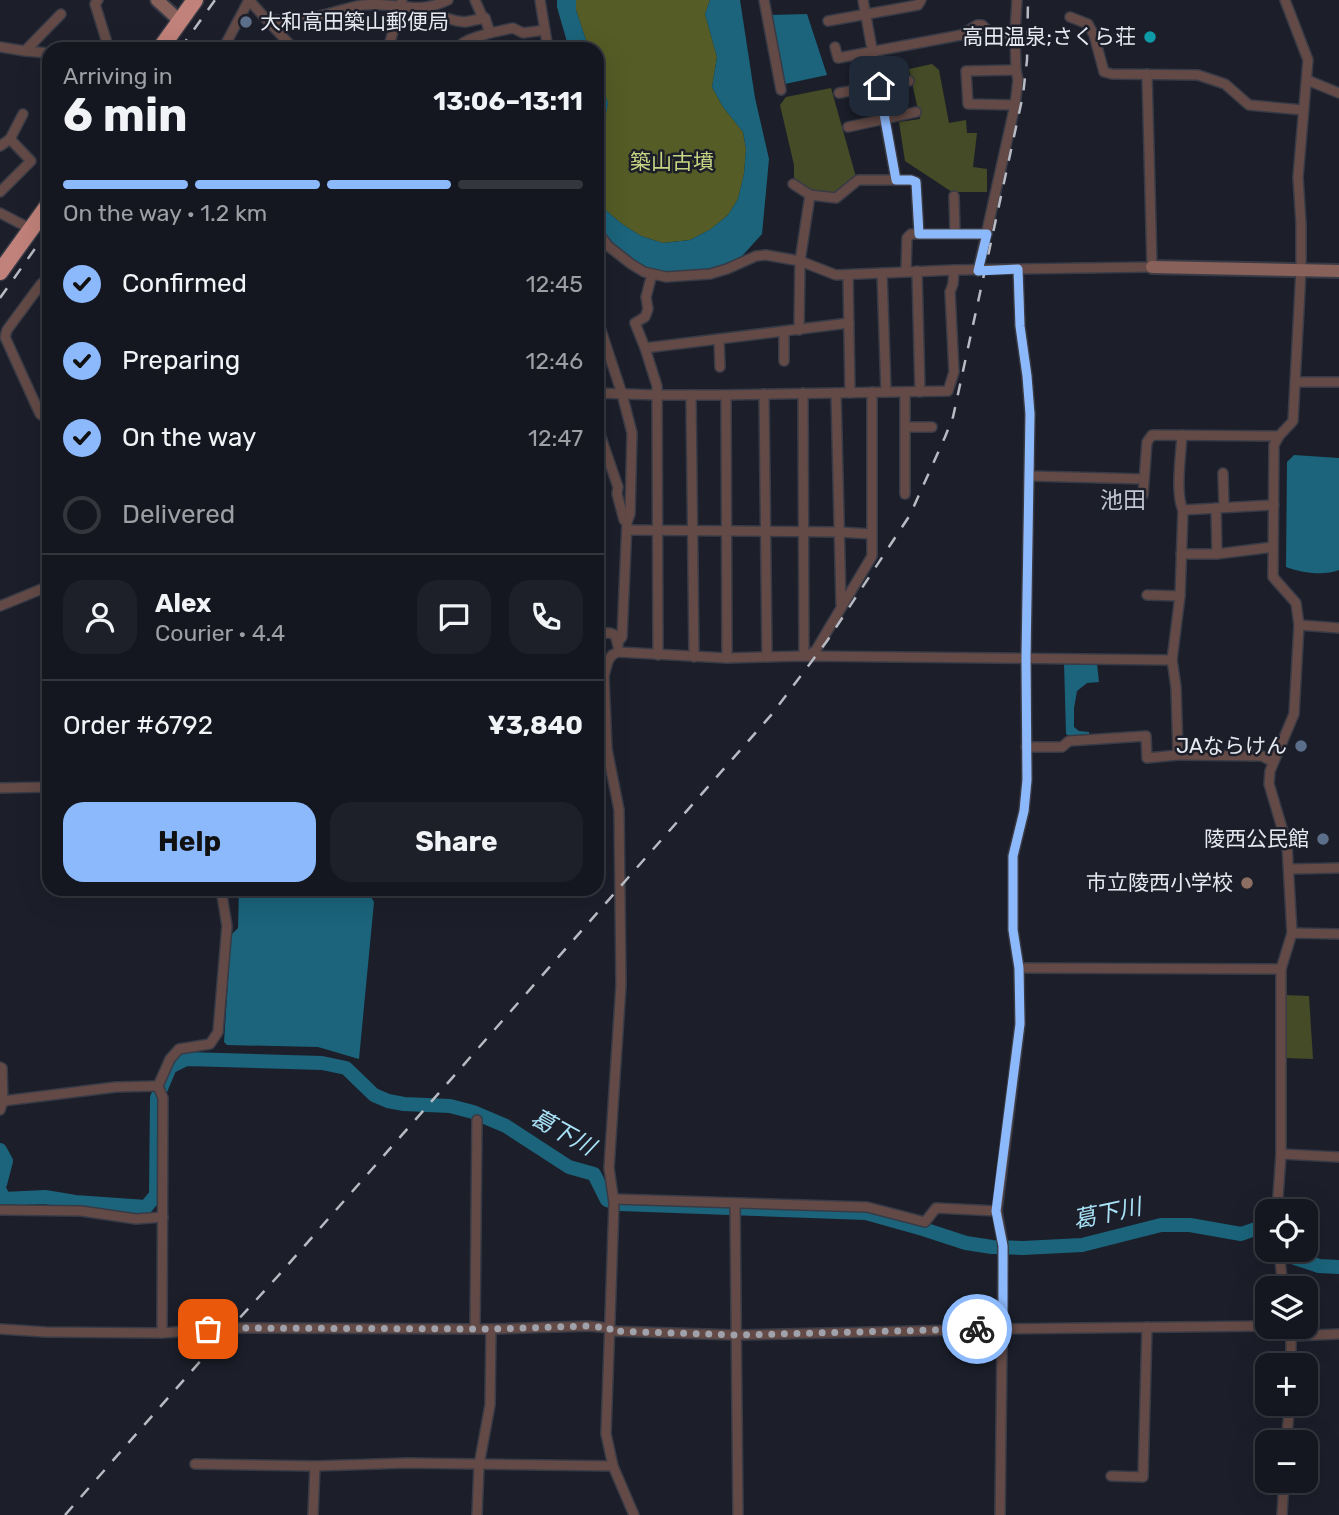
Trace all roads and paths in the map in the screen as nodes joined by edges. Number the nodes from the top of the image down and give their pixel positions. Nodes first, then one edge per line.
1 (98, 0) edge
2 (157, 0) edge
3 (195, 0) edge
4 (249, 0) edge
5 (448, 0) edge
6 (475, 0) edge
7 (540, 0) edge
8 (764, 0) edge
9 (863, 0) edge
10 (921, 0) edge
11 (1017, 0) edge
12 (1285, 0) edge
13 (365, 2) edge
14 (402, 3) edge
15 (416, 9) junction
16 (61, 14) dead end
17 (866, 14) junction
18 (1070, 17) dead end
19 (485, 18) junction
20 (267, 20) junction
21 (828, 20) dead end
22 (180, 21) junction
23 (545, 30) junction
24 (490, 33) junction
25 (1015, 33) junction
26 (107, 42) edge
27 (165, 42) edge
28 (227, 42) edge
29 (287, 42) edge
30 (391, 42) edge
31 (462, 42) edge
32 (547, 42) edge
33 (835, 47) dead end
34 (1, 49) edge
35 (25, 51) junction
36 (873, 51) junction
37 (42, 52) edge
38 (1016, 69) junction
39 (1147, 74) junction
40 (1307, 80) junction
41 (909, 81) dead end
42 (879, 86) junction
43 (781, 90) dead end
44 (839, 93) dead end
45 (1339, 93) edge
46 (1015, 106) junction
47 (1303, 110) junction
48 (916, 112) dead end
49 (23, 114) dead end
50 (885, 119) junction
51 (848, 127) dead end
52 (10, 139) junction
53 (0, 146) edge
54 (896, 180) junction
55 (793, 184) dead end
56 (0, 192) edge
57 (810, 195) junction
58 (954, 196) dead end
59 (0, 213) edge
60 (42, 214) edge
61 (31, 229) junction
62 (955, 233) junction
63 (919, 234) junction
64 (987, 234) junction
65 (604, 241) edge
66 (800, 261) junction
67 (1152, 267) junction
68 (1018, 269) junction
69 (954, 270) junction
70 (1301, 270) junction
71 (906, 271) junction
72 (917, 271) junction
73 (978, 271) junction
74 (1339, 271) edge
75 (0, 272) edge
76 (882, 273) junction
77 (652, 274) junction
78 (848, 275) junction
79 (42, 289) edge
80 (849, 323) junction
81 (799, 330) junction
82 (784, 331) junction
83 (604, 339) edge
84 (719, 340) junction
85 (645, 348) junction
86 (784, 361) dead end
87 (720, 367) dead end
88 (1295, 382) junction
89 (1339, 382) edge
90 (872, 392) junction
91 (886, 392) junction
92 (905, 392) junction
93 (920, 392) junction
94 (604, 393) edge
95 (803, 393) junction
96 (836, 393) junction
97 (850, 393) junction
98 (622, 394) junction
99 (764, 394) junction
100 (657, 395) junction
101 (691, 395) junction
102 (726, 395) junction
103 (42, 415) edge
104 (905, 427) junction
105 (932, 427) dead end
106 (1182, 435) junction
107 (1279, 436) junction
108 (604, 446) edge
109 (1223, 473) dead end
110 (1030, 476) junction
111 (1144, 479) junction
112 (905, 494) dead end
113 (1143, 495) dead end
114 (1274, 505) junction
115 (1220, 508) junction
116 (1183, 510) junction
117 (628, 526) junction
118 (658, 531) junction
119 (694, 531) junction
120 (765, 531) junction
121 (726, 532) junction
122 (804, 532) junction
123 (839, 532) junction
124 (871, 534) junction
125 (1273, 547) junction
126 (1181, 554) junction
127 (1217, 554) junction
128 (42, 589) edge
129 (1147, 595) dead end
130 (1180, 596) junction
131 (0, 606) edge
132 (841, 607) junction
133 (1299, 625) junction
134 (1339, 628) edge
135 (604, 633) edge
136 (618, 647) junction
137 (658, 654) junction
138 (806, 656) junction
139 (694, 657) junction
140 (767, 657) junction
141 (727, 658) junction
142 (1026, 658) junction
143 (1172, 660) junction
144 (604, 676) edge
145 (604, 729) edge
146 (1026, 747) junction
147 (1178, 755) junction
148 (1273, 762) junction
149 (42, 787) edge
150 (0, 788) edge
151 (1339, 868) edge
152 (1290, 869) junction
153 (222, 896) edge
154 (1292, 933) junction
155 (1339, 934) edge
156 (1019, 968) junction
157 (1281, 969) junction
158 (0, 1067) edge
159 (158, 1086) junction
160 (1, 1105) edge
161 (477, 1120) dead end
162 (1281, 1154) junction
163 (1339, 1157) edge
164 (614, 1199) junction
165 (1278, 1199) edge
166 (735, 1203) junction
167 (0, 1210) edge
168 (996, 1211) junction
169 (163, 1217) junction
170 (1255, 1326) edge
171 (1147, 1327) junction
172 (475, 1328) junction
173 (1003, 1328) junction
174 (0, 1329) edge
175 (491, 1329) junction
176 (610, 1330) junction
177 (162, 1333) junction
178 (1339, 1334) edge
179 (737, 1335) junction
180 (1318, 1335) edge
181 (195, 1464) dead end
182 (479, 1465) junction
183 (315, 1466) junction
184 (612, 1466) junction
185 (1111, 1476) dead end
186 (1283, 1493) edge
187 (313, 1515) edge
188 (477, 1515) edge
189 (634, 1515) edge
190 (738, 1515) edge
191 (1000, 1515) edge
192 (1282, 1515) edge

1 - 26 street
2 - 22 street
3 - 22 highway
4 - 20 street
4 - 28 street
5 - 15 street
6 - 19 street
7 - 23 street
8 - 43 street
9 - 17 street
10 - 17 street
11 - 25 street
12 - 40 street
13 - 14 street
13 - 20 street
14 - 15 street
14 - 30 street
15 - 19 street
16 - 35 street
17 - 21 street
17 - 36 street
18 - 39 street
19 - 24 street
20 - 29 street
22 - 27 highway
23 - 24 street
23 - 32 street
24 - 31 street
25 - 36 street
25 - 38 street
33 - 36 street
34 - 35 street
35 - 37 street
36 - 42 street
38 - 46 street
38 - 46 street
39 - 47 street
39 - 67 street
40 - 45 street
40 - 47 street
41 - 42 street
42 - 44 street
42 - 50 street
46 - 64 street
47 - 70 street
48 - 50 street
49 - 52 street
50 - 51 street
50 - 54 street
52 - 53 street
52 - 56 street
54 - 57 street
54 - 63 street
55 - 57 street
57 - 66 street
58 - 62 street
59 - 61 street
60 - 61 highway
61 - 75 highway
62 - 63 street
62 - 64 street
63 - 71 street
64 - 73 street
65 - 77 street
66 - 77 street
66 - 78 street
66 - 81 street
67 - 68 street
67 - 70 street
68 - 73 street
68 - 110 street
69 - 72 street
69 - 73 street
69 - 93 street
70 - 74 street
70 - 88 street
71 - 72 street
71 - 76 street
72 - 93 street
76 - 78 street
76 - 91 street
77 - 85 street
78 - 80 street
79 - 103 street
80 - 81 street
80 - 97 street
81 - 82 street
82 - 84 street
82 - 86 street
83 - 98 street
84 - 85 street
84 - 87 street
85 - 100 street
88 - 89 street
88 - 107 street
90 - 91 street
90 - 97 street
90 - 124 street
91 - 92 street
92 - 93 street
92 - 104 street
94 - 98 street
95 - 96 street
95 - 99 street
95 - 122 street
96 - 97 street
96 - 123 street
98 - 100 street
98 - 117 street
99 - 102 street
99 - 120 street
100 - 101 street
100 - 118 street
101 - 102 street
101 - 119 street
102 - 121 street
104 - 105 street
104 - 112 street
106 - 107 street
106 - 111 street
106 - 116 street
107 - 114 street
108 - 117 street
109 - 115 street
110 - 111 street
110 - 142 street
111 - 113 street
114 - 115 street
114 - 125 street
115 - 116 street
115 - 127 street
116 - 126 street
117 - 118 street
117 - 136 street
118 - 119 street
118 - 137 street
119 - 121 street
119 - 139 street
120 - 121 street
120 - 122 street
120 - 140 street
121 - 141 street
122 - 123 street
122 - 138 street
123 - 124 street
123 - 132 street
124 - 132 street
125 - 127 street
125 - 133 street
126 - 127 street
126 - 130 street
128 - 131 street
129 - 130 street
130 - 143 street
132 - 138 street
133 - 134 street
133 - 148 street
135 - 136 street
136 - 137 street
136 - 144 street
137 - 139 street
138 - 140 street
138 - 142 street
139 - 141 street
140 - 141 street
142 - 143 street
142 - 146 street
143 - 147 street
145 - 164 street
146 - 147 street
146 - 156 street
147 - 148 street
148 - 152 street
149 - 150 street
151 - 152 street
152 - 154 street
153 - 159 street
154 - 155 street
154 - 157 street
156 - 157 street
156 - 168 street
157 - 162 street
158 - 160 street
159 - 160 street
159 - 169 street
161 - 172 street
162 - 163 street
162 - 165 street
164 - 166 street
164 - 176 street
166 - 168 street
166 - 179 street
167 - 169 street
168 - 173 street
169 - 177 street
170 - 171 street
171 - 173 street
171 - 185 street
172 - 175 street
172 - 177 street
173 - 179 street
173 - 191 street
174 - 177 street
175 - 176 street
175 - 182 street
176 - 179 street
176 - 184 street
178 - 180 street
179 - 190 street
181 - 183 street
182 - 183 street
182 - 184 street
182 - 188 street
183 - 187 street
184 - 189 street
186 - 192 street

